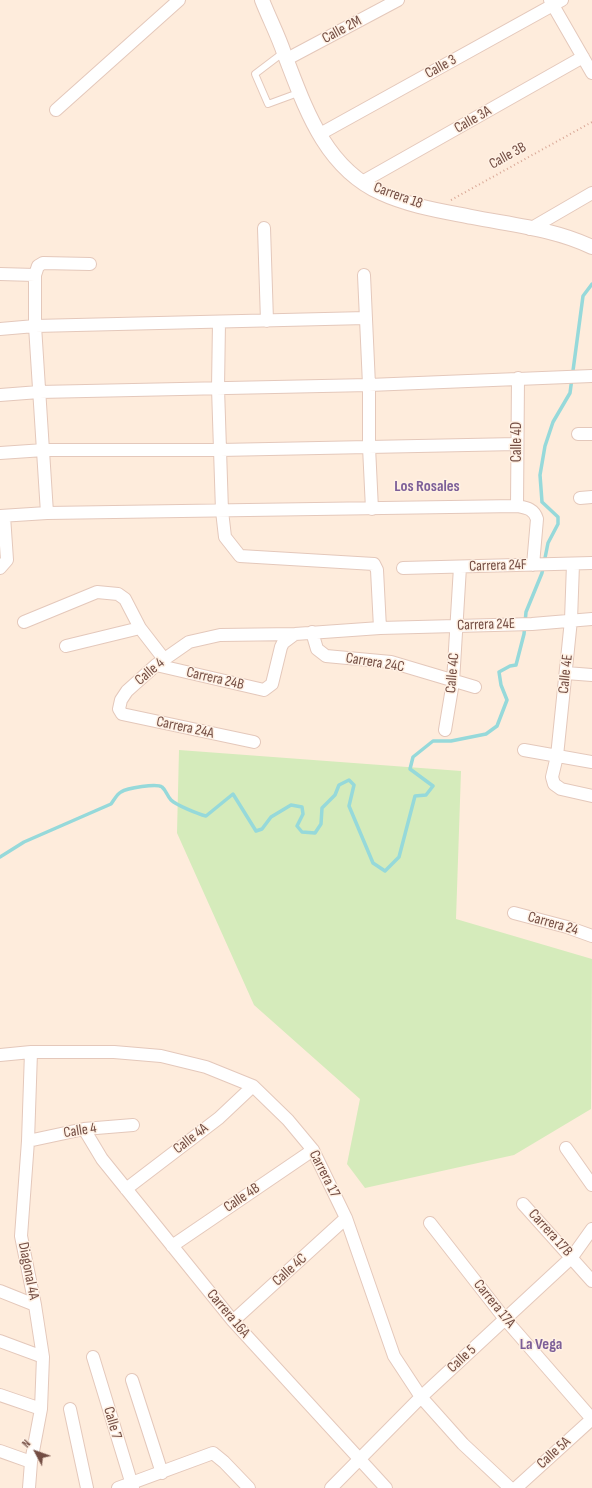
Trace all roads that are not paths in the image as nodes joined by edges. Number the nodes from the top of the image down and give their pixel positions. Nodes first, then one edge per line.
1 (179, 0) edge
2 (262, 0) edge
3 (398, 0) edge
4 (555, 2) edge
5 (285, 55) junction
6 (583, 57) junction
7 (592, 73) edge
8 (298, 93) junction
9 (56, 110) dead end
10 (320, 134) junction
11 (362, 182) junction
12 (592, 193) edge
13 (264, 228) dead end
14 (530, 229) junction
15 (592, 247) edge
16 (90, 264) dead end
17 (0, 274) edge
18 (35, 275) junction
19 (364, 276) dead end
20 (366, 318) junction
21 (267, 321) junction
22 (220, 322) junction
23 (35, 326) junction
24 (0, 329) edge
25 (587, 376) edge
26 (518, 378) junction
27 (369, 385) junction
28 (218, 388) junction
29 (39, 392) junction
30 (0, 395) edge
31 (578, 434) dead end
32 (592, 434) edge
33 (517, 444) junction
34 (369, 447) junction
35 (44, 450) junction
36 (220, 450) junction
37 (0, 453) edge
38 (592, 497) edge
39 (580, 498) dead end
40 (517, 506) junction
41 (372, 509) junction
42 (222, 511) junction
43 (47, 513) junction
44 (2, 516) edge
45 (592, 563) edge
46 (573, 564) junction
47 (539, 565) junction
48 (460, 567) junction
49 (0, 568) edge
50 (403, 568) dead end
51 (592, 619) edge
52 (571, 620) junction
53 (24, 622) dead end
54 (456, 625) junction
55 (140, 628) junction
56 (380, 628) junction
57 (312, 632) junction
58 (295, 634) junction
59 (189, 642) joint
60 (66, 646) dead end
61 (160, 662) junction
62 (566, 674) junction
63 (592, 675) edge
64 (453, 682) junction
65 (475, 687) dead end
66 (119, 709) joint
67 (445, 730) dead end
68 (254, 742) dead end
69 (524, 750) dead end
70 (557, 756) junction
71 (592, 762) edge
72 (592, 796) edge
73 (514, 914) dead end
74 (592, 936) edge
75 (31, 1052) junction
76 (0, 1055) edge
77 (253, 1086) junction
78 (133, 1125) dead end
79 (84, 1129) junction
80 (28, 1141) junction
81 (566, 1148) dead end
82 (313, 1150) junction
83 (592, 1185) edge
84 (126, 1189) junction
85 (523, 1204) dead end
86 (346, 1218) junction
87 (430, 1223) dead end
88 (592, 1229) edge
89 (172, 1246) junction
90 (572, 1257) junction
91 (592, 1281) edge
92 (0, 1291) edge
93 (35, 1305) junction
94 (505, 1319) junction
95 (233, 1322) junction
96 (0, 1341) edge
97 (43, 1357) junction
98 (93, 1357) dead end
99 (132, 1380) dead end
100 (0, 1395) edge
101 (421, 1397) junction
102 (41, 1409) junction
103 (70, 1409) dead end
104 (592, 1419) edge
105 (0, 1451) edge
106 (359, 1459) junction
107 (31, 1462) junction
108 (162, 1473) junction
109 (131, 1486) edge
110 (31, 1488) edge
111 (87, 1488) edge
112 (118, 1488) edge
113 (249, 1488) edge
114 (331, 1488) edge
115 (386, 1488) edge
116 (510, 1488) edge
117 (516, 1488) edge

1 - 9 street
2 - 5 street, Carrera 18
3 - 5 street, Calle 2M
4 - 6 street
4 - 10 street, Calle 3
5 - 8 street, Carrera 18
5 - 8 lane
6 - 7 street
6 - 11 street, Calle 3A
8 - 10 street, Carrera 18
10 - 11 street, Carrera 18
11 - 14 street, Carrera 18
12 - 14 street
13 - 21 street
14 - 15 street, Carrera 18
16 - 18 street
17 - 18 street
18 - 23 street
19 - 20 street
20 - 21 street
20 - 27 street
21 - 22 street
22 - 23 street
22 - 28 street
23 - 24 street
23 - 29 street
25 - 26 street
26 - 27 street
26 - 33 street, Calle 4D
27 - 28 street
27 - 34 street
28 - 29 street
28 - 36 street
29 - 30 street
29 - 35 street
31 - 32 street
33 - 34 street
33 - 40 street, Calle 4D
34 - 36 street
34 - 41 street
35 - 36 street
35 - 37 street
35 - 43 street
36 - 42 street
38 - 39 street
40 - 41 street
40 - 47 street
41 - 42 street
42 - 43 street
42 - 56 street
43 - 44 street
44 - 49 street
45 - 46 street, Carrera 24F
46 - 47 street, Carrera 24F
46 - 52 street, Calle 4E
47 - 48 street, Carrera 24F
48 - 50 street, Carrera 24F
48 - 54 street, Calle 4C
51 - 52 street, Carrera 24E
52 - 54 street, Carrera 24E
52 - 62 street, Calle 4E
53 - 55 street
54 - 56 street, Carrera 24E
54 - 64 street, Calle 4C
55 - 60 street
55 - 61 street
56 - 57 street, Carrera 24C
57 - 58 street, Carrera 24C
57 - 64 street, Carrera 24C
58 - 59 street, Carrera 24C
58 - 61 street, Carrera 24B
59 - 61 street, Calle 4
61 - 66 street, Calle 4
62 - 63 street
62 - 70 street, Calle 4E
64 - 65 street, Carrera 24C
64 - 67 street, Calle 4C
66 - 68 street, Carrera 24A
69 - 70 street
70 - 71 street
70 - 72 street, Calle 4E
73 - 74 street, Carrera 24
75 - 76 street, Carrera 17
75 - 77 street, Carrera 17
75 - 80 street, Diagonal 4A
77 - 82 street, Carrera 17
77 - 84 street, Calle 4A
78 - 79 street, Calle 4
79 - 80 street, Calle 4
79 - 84 street, Carrera 16A
80 - 93 street, Diagonal 4A
81 - 83 street
82 - 86 street, Carrera 17
82 - 89 street, Calle 4B
84 - 89 street, Carrera 16A
85 - 90 street, Carrera 17B
86 - 95 street, Calle 4C
86 - 101 street, Carrera 17
87 - 94 street, Carrera 17A
88 - 90 street, Calle 5
89 - 95 street, Carrera 16A
90 - 91 street, Carrera 17B
90 - 94 street, Calle 5
92 - 93 street
93 - 97 street, Diagonal 4A
94 - 101 street, Calle 5
94 - 104 street, Carrera 17A
95 - 106 street, Carrera 16A
96 - 97 street
97 - 102 street, Diagonal 4A
98 - 109 street, Calle 7
99 - 108 street
100 - 102 street
101 - 106 street, Calle 5
101 - 116 street, Carrera 17
102 - 107 street, Diagonal 4A
103 - 111 street
104 - 117 street, Calle 5A
105 - 107 street
106 - 114 street, Calle 5
106 - 115 street, Carrera 16A
107 - 110 street, Diagonal 4A
108 - 109 street
108 - 113 street
109 - 112 street

